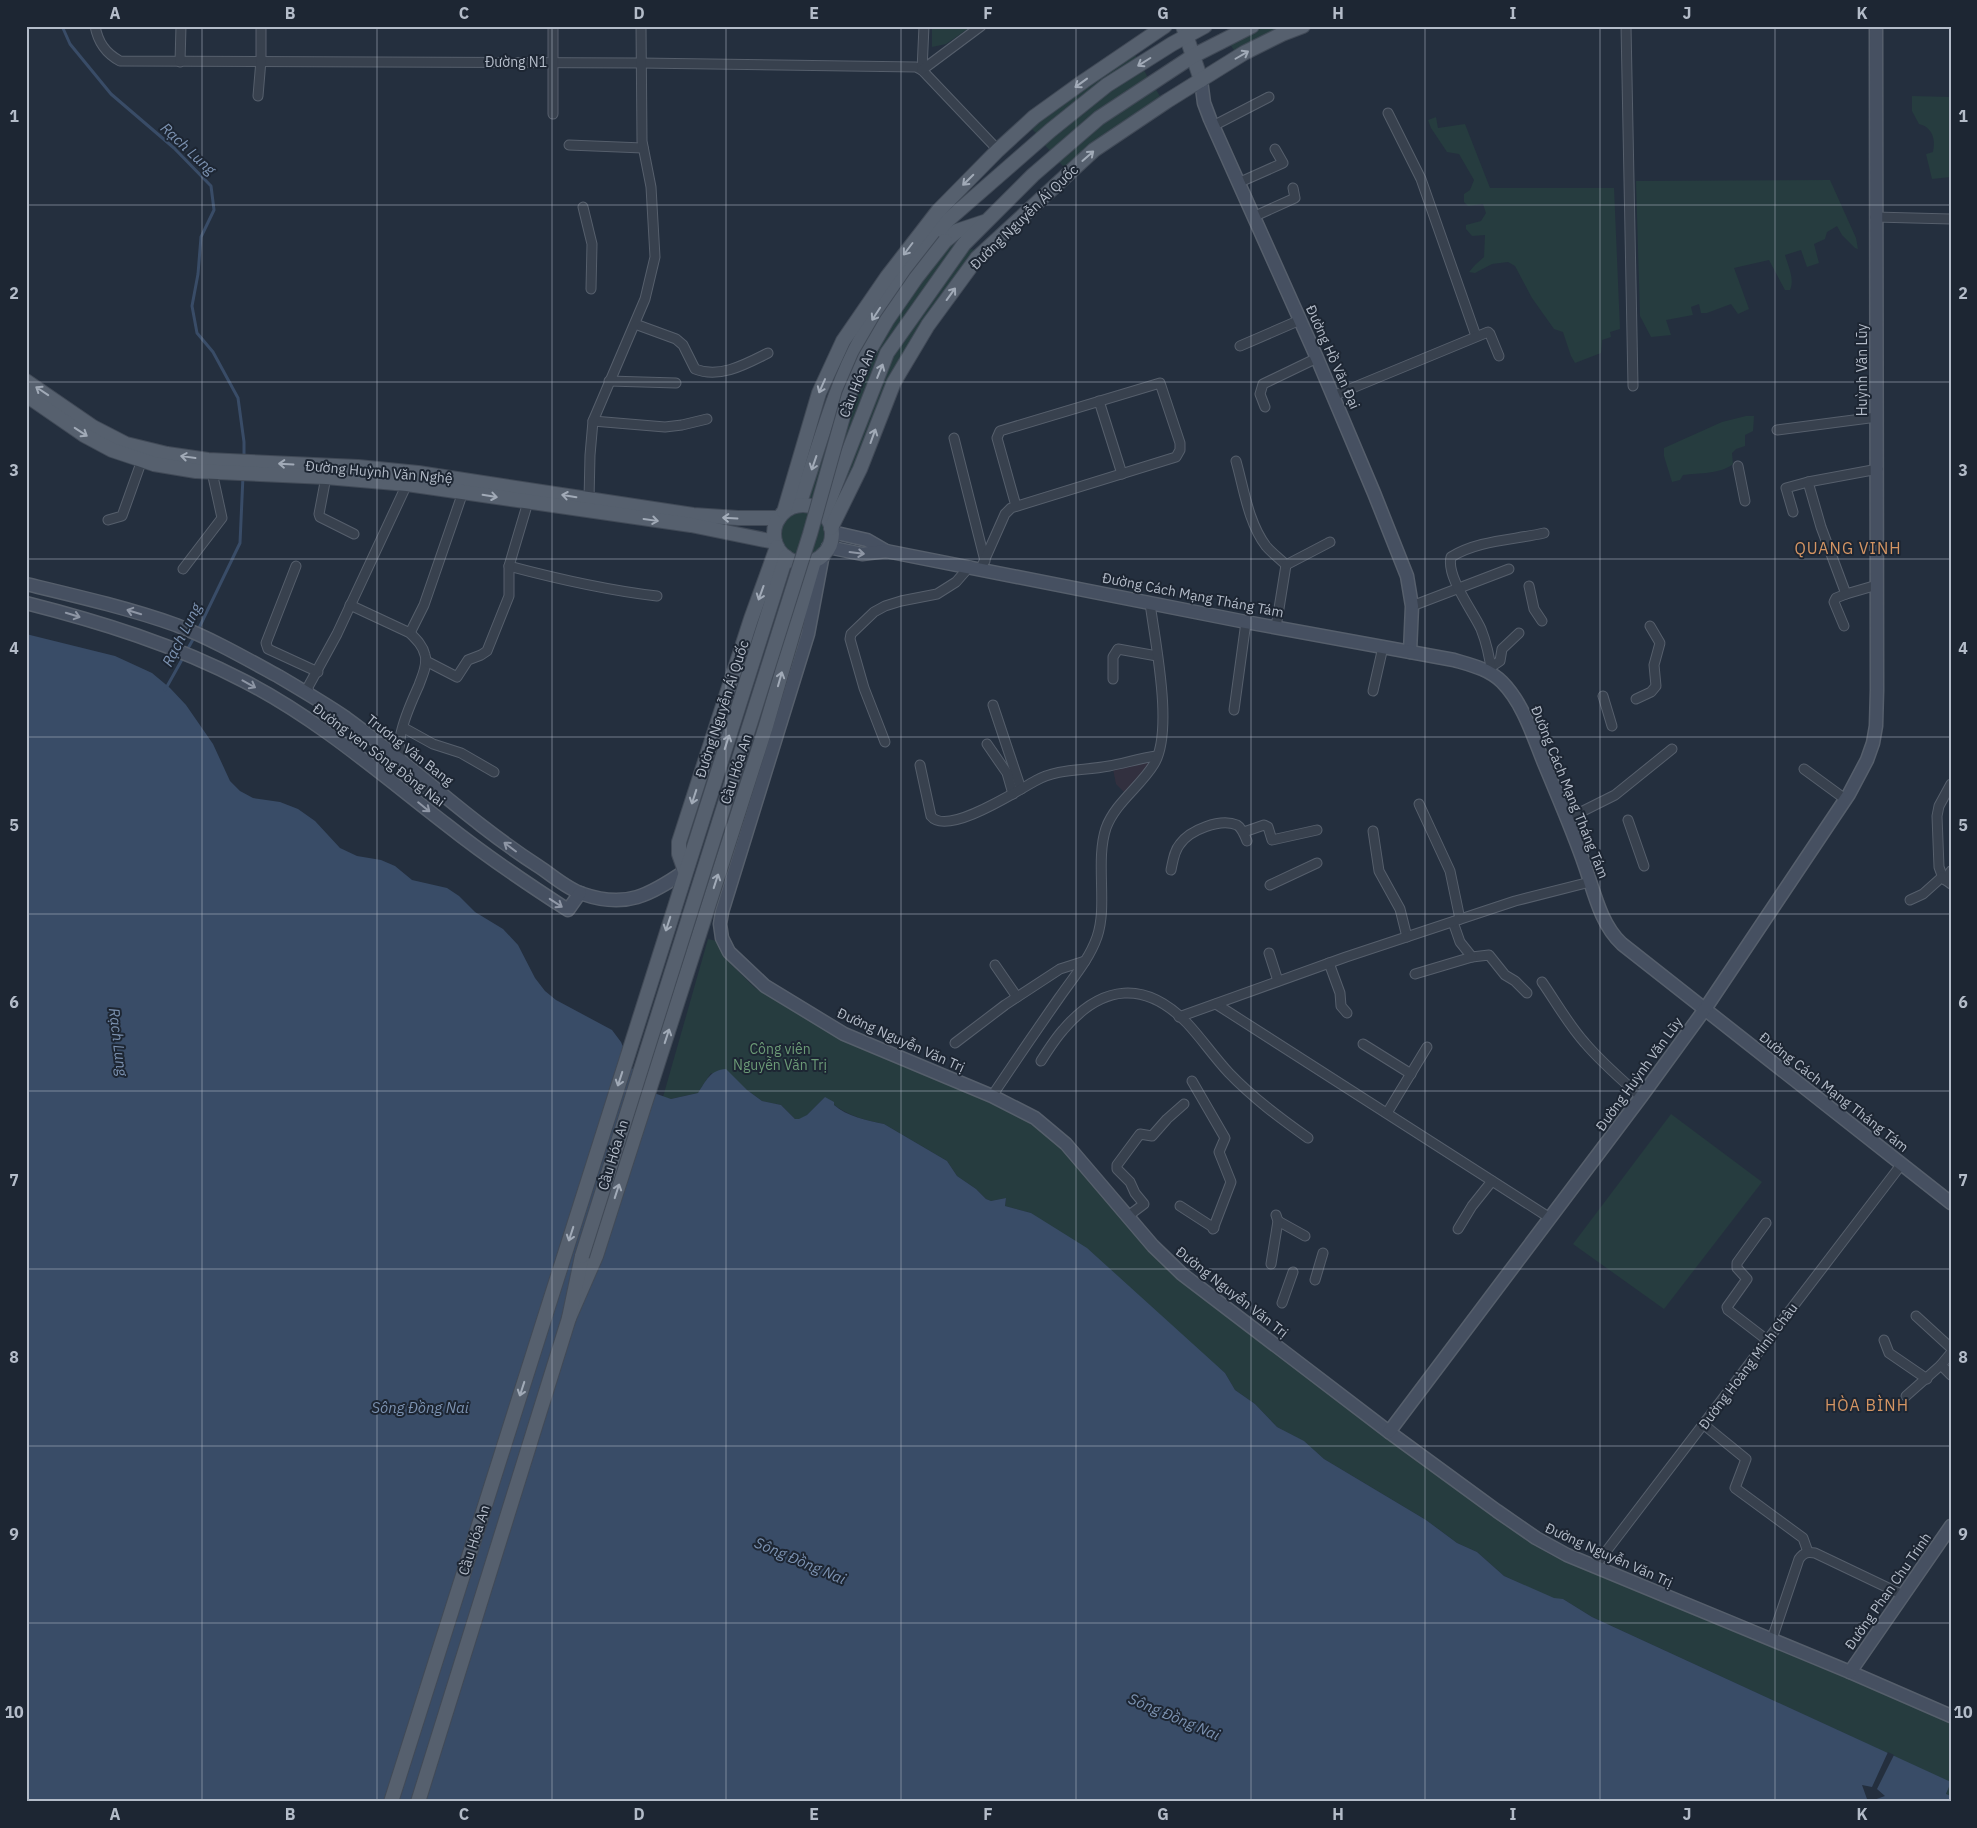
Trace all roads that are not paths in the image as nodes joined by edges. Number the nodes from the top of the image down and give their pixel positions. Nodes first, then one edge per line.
1 (95, 26) edge
2 (181, 26) edge
3 (261, 26) edge
4 (553, 26) edge
5 (641, 26) edge
6 (924, 26) edge
7 (982, 26) edge
8 (1165, 26) edge
9 (1205, 26) edge
10 (1252, 26) edge
11 (1304, 26) edge
12 (1626, 26) edge
13 (1876, 26) edge
14 (1184, 32) edge
15 (1193, 56) junction
16 (261, 60) junction
17 (180, 62) junction
18 (553, 62) junction
19 (640, 63) junction
20 (922, 70) junction
21 (1201, 80) junction
22 (258, 96) dead end
23 (1269, 97) dead end
24 (1388, 113) dead end
25 (553, 114) dead end
26 (1213, 126) junction
27 (569, 145) dead end
28 (643, 148) junction
29 (1276, 148) dead end
30 (998, 150) junction
31 (1015, 161) junction
32 (1033, 175) junction
33 (1238, 183) junction
34 (1052, 188) junction
35 (1293, 188) dead end
36 (583, 207) dead end
37 (1254, 217) junction
38 (1875, 217) junction
39 (1951, 219) edge
40 (948, 220) junction
41 (988, 220) junction
42 (945, 241) joint
43 (591, 288) dead end
44 (1300, 320) junction
45 (635, 324) junction
46 (1476, 336) junction
47 (1240, 346) dead end
48 (768, 353) dead end
49 (1499, 356) dead end
50 (1317, 358) junction
51 (26, 381) edge
52 (609, 381) junction
53 (676, 383) dead end
54 (1633, 386) dead end
55 (26, 395) edge
56 (1333, 396) junction
57 (1099, 401) junction
58 (1265, 407) dead end
59 (1877, 417) junction
60 (707, 419) dead end
61 (592, 421) junction
62 (1777, 430) dead end
63 (954, 438) dead end
64 (142, 460) junction
65 (1236, 461) dead end
66 (1738, 466) dead end
67 (243, 467) junction
68 (1878, 469) junction
69 (212, 472) junction
70 (1122, 474) junction
71 (326, 477) junction
72 (1808, 482) junction
73 (407, 484) junction
74 (463, 492) junction
75 (589, 500) junction
76 (1745, 501) dead end
77 (528, 502) junction
78 (800, 505) junction
79 (1016, 506) junction
80 (1793, 512) dead end
81 (824, 514) junction
82 (781, 515) junction
83 (108, 520) dead end
84 (831, 530) junction
85 (1544, 533) dead end
86 (354, 534) dead end
87 (1330, 542) dead end
88 (779, 549) junction
89 (886, 551) junction
90 (822, 554) junction
91 (1286, 564) junction
92 (978, 565) junction
93 (296, 566) dead end
94 (509, 566) junction
95 (183, 569) dead end
96 (1509, 569) dead end
97 (26, 584) edge
98 (1877, 585) junction
99 (1529, 586) dead end
100 (1459, 588) junction
101 (1846, 594) junction
102 (657, 596) dead end
103 (26, 603) edge
104 (1150, 603) junction
105 (350, 605) junction
106 (1412, 606) junction
107 (800, 608) junction
108 (811, 620) junction
109 (1542, 620) dead end
110 (1246, 622) junction
111 (1650, 626) dead end
112 (1844, 626) dead end
113 (1276, 627) junction
114 (410, 633) junction
115 (1519, 633) dead end
116 (759, 640) junction
117 (1383, 647) junction
118 (788, 648) junction
119 (1410, 652) junction
120 (1157, 656) junction
121 (426, 661) junction
122 (1492, 671) junction
123 (318, 672) junction
124 (1113, 679) dead end
125 (1373, 691) dead end
126 (1603, 696) dead end
127 (1636, 699) dead end
128 (993, 704) dead end
129 (1234, 710) dead end
130 (1877, 714) joint
131 (348, 719) junction
132 (1612, 726) dead end
133 (404, 728) junction
134 (885, 742) dead end
135 (987, 744) dead end
136 (1672, 749) dead end
137 (1157, 756) junction
138 (401, 760) junction
139 (920, 765) dead end
140 (1804, 769) dead end
141 (494, 772) dead end
142 (1951, 784) edge
143 (1022, 789) junction
144 (1013, 794) junction
145 (1845, 799) junction
146 (448, 804) dead end
147 (1419, 804) dead end
148 (1567, 819) junction
149 (1628, 820) dead end
150 (1317, 830) dead end
151 (1373, 831) dead end
152 (1317, 863) dead end
153 (1644, 866) dead end
154 (1171, 870) dead end
155 (1951, 871) edge
156 (684, 874) junction
157 (1946, 880) edge
158 (1590, 882) junction
159 (1270, 885) dead end
160 (580, 893) junction
161 (1910, 900) dead end
162 (1456, 921) junction
163 (1408, 937) junction
164 (1269, 953) dead end
165 (1472, 957) junction
166 (1085, 961) junction
167 (1329, 963) junction
168 (995, 965) dead end
169 (1415, 974) dead end
170 (1278, 981) junction
171 (1542, 982) dead end
172 (1527, 993) dead end
173 (1017, 997) junction
174 (1216, 1004) junction
175 (1705, 1009) junction
176 (1347, 1013) dead end
177 (1179, 1017) junction
178 (955, 1043) dead end
179 (1363, 1044) dead end
180 (1427, 1047) dead end
181 (1041, 1061) dead end
182 (1411, 1074) junction
183 (1192, 1081) dead end
184 (992, 1096) junction
185 (1641, 1098) junction
186 (1184, 1104) dead end
187 (1386, 1113) junction
188 (1308, 1138) dead end
189 (1901, 1165) junction
190 (1492, 1181) junction
191 (1951, 1203) edge
192 (1180, 1206) dead end
193 (1128, 1216) junction
194 (1550, 1218) junction
195 (1766, 1223) dead end
196 (1458, 1229) dead end
197 (1305, 1236) dead end
198 (1323, 1254) dead end
199 (1271, 1264) dead end
200 (1293, 1272) dead end
201 (1315, 1280) dead end
202 (1282, 1303) dead end
203 (1916, 1316) dead end
204 (569, 1318) junction
205 (1767, 1340) junction
206 (1884, 1340) dead end
207 (1951, 1348) edge
208 (1951, 1353) edge
209 (1942, 1365) junction
210 (1951, 1375) edge
211 (1926, 1379) junction
212 (1906, 1396) dead end
213 (1703, 1424) junction
214 (1389, 1432) junction
215 (1951, 1526) edge
216 (1808, 1552) junction
217 (1595, 1566) junction
218 (1903, 1594) junction
219 (1772, 1639) junction
220 (1850, 1672) junction
221 (1951, 1716) edge
222 (391, 1802) edge
223 (418, 1802) edge

1 - 17 street, Đường N1
2 - 17 street
3 - 16 street
4 - 18 street
5 - 19 street
6 - 20 street
7 - 20 street
8 -> 30 main road, Đường Nguyễn Ái Quốc
9 - 14 main road, Đường Nguyễn Ái Quốc
10 - 15 main road, Đường Nguyễn Ái Quốc
21 -> 11 main road, Đường Nguyễn Ái Quốc
12 - 54 street
13 - 38 street, Huỳnh Văn Lũy
14 - 15 main road
14 -> 31 main road, Đường Nguyễn Ái Quốc
15 - 21 main road
15 - 32 main road, Đường Nguyễn Ái Quốc
16 - 17 street, Đường N1
16 - 18 street, Đường N1
16 - 22 street
18 - 19 street, Đường N1
18 - 25 street
19 - 20 street, Đường N1
19 - 28 street
20 - 30 street
21 - 26 street, Đường Hồ Văn Đại
34 -> 21 main road, Đường Nguyễn Ái Quốc
23 - 26 street
24 - 46 street
26 - 33 street, Đường Hồ Văn Đại
27 - 28 street
28 - 45 street
29 - 33 street
30 - 31 main road
30 -> 40 main road, Đường Nguyễn Ái Quốc
31 - 40 main road, Đường Nguyễn Ái Quốc
32 - 34 main road
32 - 41 main road, Đường Nguyễn Ái Quốc
33 - 37 street, Đường Hồ Văn Đại
84 -> 34 main road, Đường Nguyễn Ái Quốc
35 - 37 street
36 - 43 street
37 - 44 street, Đường Hồ Văn Đại
38 - 39 street
38 - 59 street, Huỳnh Văn Lũy
40 - 41 main road, Đường Nguyễn Ái Quốc
40 - 42 main road, Đường Nguyễn Ái Quốc
40 -> 78 main road, Đường Nguyễn Ái Quốc
40 -> 82 main road, Đường Nguyễn Ái Quốc
81 -> 41 main road, Đường Nguyễn Ái Quốc
42 - 204 main road, Cầu Hóa An, bridge
44 - 47 street
44 - 50 street, Đường Hồ Văn Đại
45 - 48 street
45 - 52 street
46 - 49 street
46 - 56 street
50 - 56 street, Đường Hồ Văn Đại
50 - 58 street
67 -> 51 main road, Đường Huỳnh Văn Nghệ
52 - 53 street
52 - 61 street
55 -> 64 main road, Đường Huỳnh Văn Nghệ
56 - 106 street, Đường Hồ Văn Đại
57 - 70 street
57 - 70 street
57 - 79 street
59 - 62 street
59 - 68 street, Huỳnh Văn Lũy
60 - 61 street
61 - 75 street
63 - 92 street
64 - 69 main road, Đường Huỳnh Văn Nghệ
64 - 83 street
65 - 91 street
66 - 76 street
67 - 69 main road, Đường Huỳnh Văn Nghệ
67 - 71 main road, Đường Huỳnh Văn Nghệ
75 -> 67 main road, Đường Huỳnh Văn Nghệ
68 - 72 street
68 - 98 street, Huỳnh Văn Lũy
69 - 95 street
70 - 79 street
71 - 73 main road, Đường Huỳnh Văn Nghệ
71 - 86 street
72 - 80 street
72 - 101 street
73 - 74 main road, Đường Huỳnh Văn Nghệ
73 - 105 street
74 -> 77 main road, Đường Huỳnh Văn Nghệ
74 - 114 street
82 -> 75 main road, Đường Huỳnh Văn Nghệ
77 -> 88 main road, Đường Huỳnh Văn Nghệ
77 - 94 street
78 - 81 main road
78 - 82 main road
79 - 92 street
81 - 84 main road
82 - 88 main road
84 - 89 street, Đường Cách Mạng Tháng Tám
84 - 90 main road
85 - 100 street
87 - 91 street
88 - 90 main road
88 - 116 main road, Đường Nguyễn Ái Quốc
88 -> 156 main road, Đường Nguyễn Ái Quốc
90 -> 89 street, Đường Cách Mạng Tháng Tám
89 - 92 street, Đường Cách Mạng Tháng Tám
90 - 107 main road
90 - 108 street, Đường Nguyễn Văn Trị
91 - 113 street
92 - 104 street, Đường Cách Mạng Tháng Tám
92 - 134 street
93 - 123 street
94 - 102 street
94 - 121 street
96 - 100 street
131 -> 97 street, Trương Văn Bang
98 - 101 street
98 - 130 street, Huỳnh Văn Lũy
99 - 109 street
100 - 106 street
100 - 122 street
101 - 112 street
103 -> 160 street, Đường ven Sông Đồng Nai
104 - 110 street, Đường Cách Mạng Tháng Tám
104 - 120 street
105 - 114 street
105 - 123 street
106 - 119 street, Đường Hồ Văn Đại
107 - 108 street
107 - 118 main road
108 - 184 street, Đường Nguyễn Văn Trị
110 - 113 street, Đường Cách Mạng Tháng Tám
110 - 129 street
111 - 127 street
113 - 117 street, Đường Cách Mạng Tháng Tám
114 - 121 street
115 - 122 street
116 - 118 main road
156 -> 116 main road, Đường Nguyễn Ái Quốc
117 - 119 street, Đường Cách Mạng Tháng Tám
117 - 125 street
204 -> 118 main road, Cầu Hóa An
119 - 122 street, Đường Cách Mạng Tháng Tám
120 - 124 street
120 - 137 street
121 - 133 street
122 - 148 street, Đường Cách Mạng Tháng Tám
123 - 131 street
126 - 132 street
128 - 143 street
130 - 145 street, Đường Huỳnh Văn Lũy
131 - 138 street, Trương Văn Bang
133 - 138 street
133 - 141 street
135 - 144 street
136 - 148 street
137 - 143 street
137 - 166 street
138 - 146 street
160 -> 138 street, Trương Văn Bang
139 - 144 street
140 - 145 street
142 - 157 street
143 - 144 street
145 - 175 street, Đường Huỳnh Văn Lũy
147 - 162 street
148 - 158 street, Đường Cách Mạng Tháng Tám
149 - 153 street
150 - 154 street
151 - 163 street
152 - 159 street
155 - 157 street
156 - 160 street, Trương Văn Bang
156 -> 222 main road, Cầu Hóa An
157 - 161 street
158 - 162 street
158 - 175 street, Đường Cách Mạng Tháng Tám
162 - 163 street
162 - 165 street
163 - 167 street
164 - 170 street
165 - 169 street
165 - 172 street
166 - 173 street
166 - 184 street
167 - 170 street
167 - 176 street
168 - 173 street
170 - 174 street
171 - 185 street
173 - 178 street
174 - 177 street
174 - 187 street
175 - 185 street, Đường Huỳnh Văn Lũy
175 - 189 street, Đường Cách Mạng Tháng Tám
177 - 181 street
177 - 188 street
179 - 182 street
180 - 182 street
182 - 187 street
183 - 192 street
184 - 193 street, Đường Nguyễn Văn Trị
185 - 194 street, Đường Huỳnh Văn Lũy
186 - 193 street
187 - 190 street
189 - 191 street, Đường Cách Mạng Tháng Tám
189 - 205 street, Đường Hoàng Minh Châu
190 - 194 street
190 - 196 street
193 - 214 street, Đường Nguyễn Văn Trị
194 - 214 street, Đường Huỳnh Văn Lũy
195 - 205 street
197 - 199 street
198 - 201 street
200 - 202 street
203 - 207 street
204 - 223 main road, Cầu Hóa An
205 - 213 street, Đường Hoàng Minh Châu
206 - 211 street
208 - 209 street
209 - 210 street
209 - 211 street
211 - 212 street
213 - 216 street
213 - 217 street, Đường Hoàng Minh Châu
214 - 217 street, Đường Nguyễn Văn Trị
215 - 218 street, Đường Phan Chu Trinh
216 - 218 street
216 - 219 street
217 - 219 street, Đường Nguyễn Văn Trị
218 - 220 street, Đường Phan Chu Trinh
219 - 220 street, Đường Nguyễn Văn Trị
220 - 221 street, Đường Nguyễn Văn Trị

